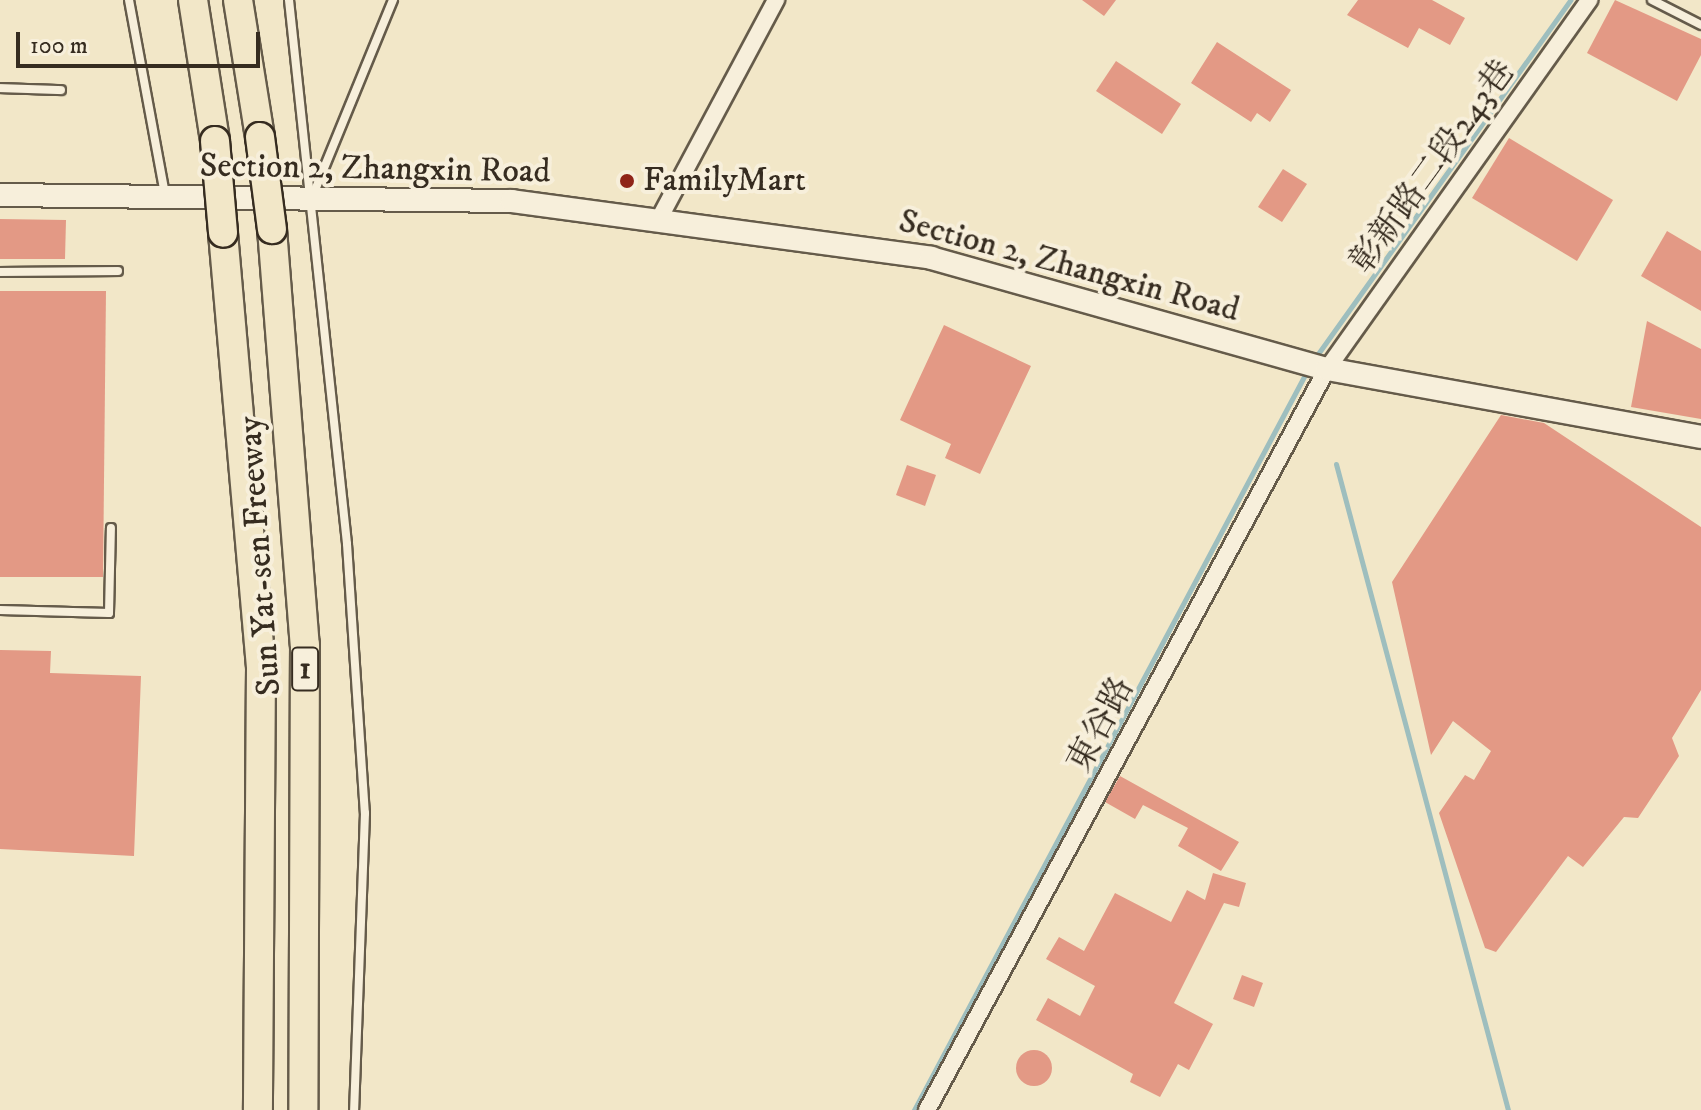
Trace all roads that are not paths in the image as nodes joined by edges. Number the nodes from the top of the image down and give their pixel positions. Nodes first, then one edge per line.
1 (129, 0) edge
2 (193, 0) edge
3 (238, 0) edge
4 (289, 0) edge
5 (393, 0) edge
6 (776, 0) edge
7 (1589, 0) edge
8 (1652, 0) edge
9 (1701, 25) edge
10 (0, 88) edge
11 (61, 90) dead end
12 (0, 195) edge
13 (166, 198) junction
14 (313, 198) junction
15 (658, 221) junction
16 (118, 271) dead end
17 (0, 272) edge
18 (1317, 366) junction
19 (1701, 437) edge
20 (111, 528) dead end
21 (0, 610) edge
22 (258, 1110) edge
23 (303, 1110) edge
24 (354, 1110) edge
25 (927, 1110) edge

1 - 13 lane
2 - 22 highway, Sun Yat-sen Freeway / 1, bridge
3 - 23 highway, Sun Yat-sen Freeway / 1, bridge
4 - 14 lane
5 - 14 lane
6 - 15 street
7 - 18 street, 彰新路二段243巷
8 - 9 lane
10 - 11 lane
12 - 13 street, Section 2, Zhangxin Road
13 - 14 street, Section 2, Zhangxin Road
14 - 15 street, Section 2, Zhangxin Road
14 - 24 lane
15 - 18 street, Section 2, Zhangxin Road
16 - 17 lane
18 - 19 street, Section 2, Zhangxin Road
18 - 25 street, 東谷路
20 - 21 lane

